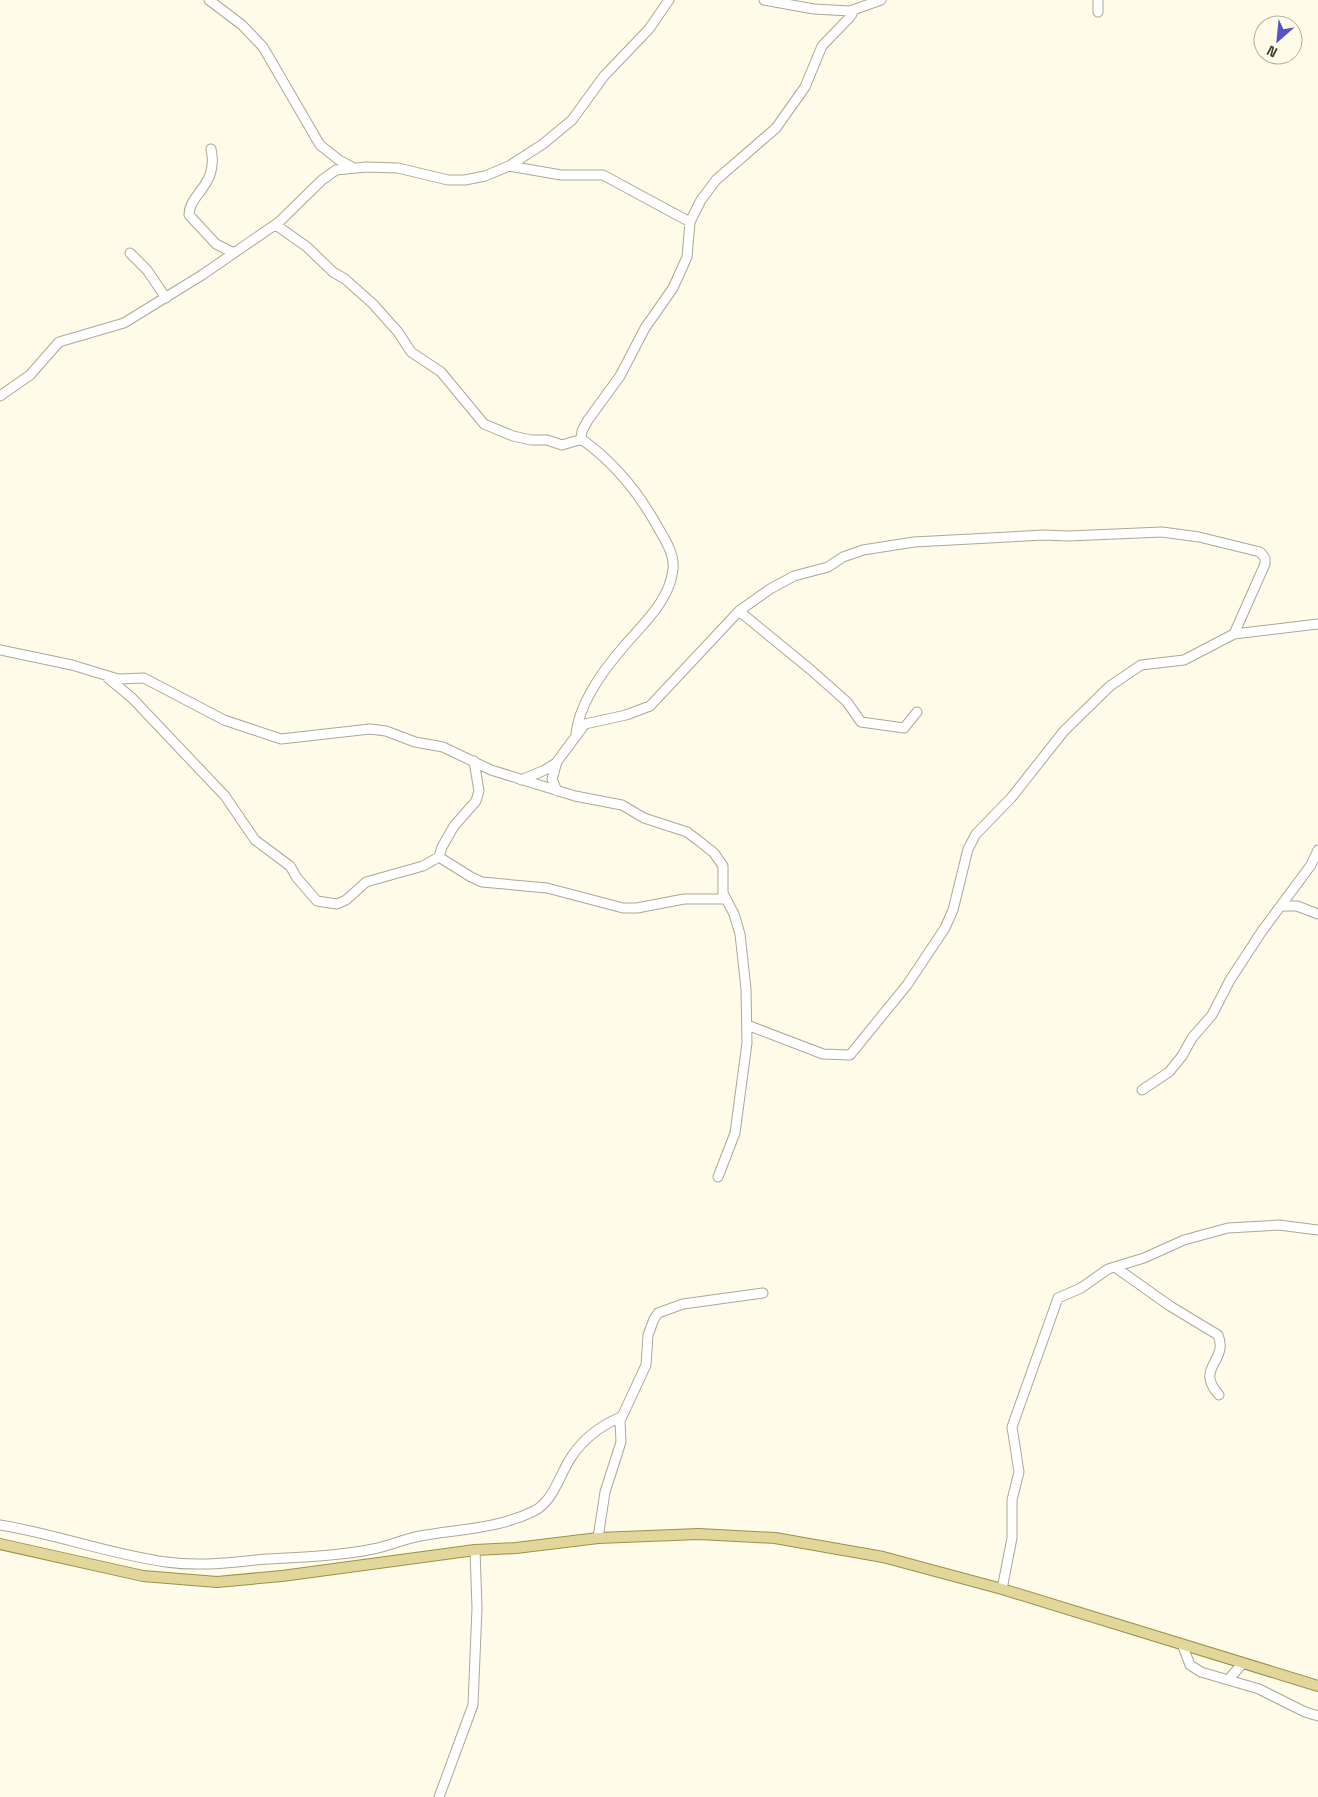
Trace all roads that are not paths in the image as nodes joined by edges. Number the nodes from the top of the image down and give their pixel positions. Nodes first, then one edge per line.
1 (209, 0) edge
2 (669, 0) edge
3 (764, 0) edge
4 (881, 0) edge
5 (1098, 0) edge
6 (850, 11) junction
7 (1098, 12) dead end
8 (211, 149) dead end
9 (509, 166) junction
10 (352, 167) junction
11 (690, 222) junction
12 (276, 225) junction
13 (130, 253) dead end
14 (234, 253) junction
15 (166, 298) junction
16 (0, 396) edge
17 (581, 440) junction
18 (740, 611) junction
19 (1318, 624) edge
20 (1234, 634) junction
21 (0, 650) edge
22 (105, 676) junction
23 (917, 712) dead end
24 (576, 736) junction
25 (557, 761) junction
26 (474, 762) junction
27 (521, 780) junction
28 (556, 791) junction
29 (1318, 850) edge
30 (440, 857) junction
31 (725, 899) junction
32 (1281, 906) junction
33 (1318, 914) edge
34 (746, 1025) junction
35 (1142, 1090) dead end
36 (718, 1177) dead end
37 (1318, 1230) edge
38 (1115, 1267) junction
39 (763, 1293) dead end
40 (1218, 1395) dead end
41 (622, 1417) junction
42 (0, 1525) edge
43 (598, 1538) junction
44 (0, 1544) edge
45 (475, 1550) junction
46 (1002, 1588) junction
47 (1182, 1644) junction
48 (1243, 1663) junction
49 (1228, 1680) junction
50 (1318, 1686) edge
51 (1318, 1716) edge
52 (439, 1797) edge

1 - 10 street
2 - 9 street
3 - 6 street
4 - 6 street
5 - 7 street
6 - 11 street
8 - 14 street
9 - 10 street
9 - 11 street
10 - 12 street
11 - 17 street
12 - 14 street
12 - 17 street
13 - 15 street
14 - 15 street
15 - 16 street
17 - 24 street
18 - 20 street
18 - 23 street
18 - 24 street
19 - 20 street
20 - 34 street
21 - 22 street
22 - 26 street
22 - 30 street
24 - 25 street
25 - 27 street
25 - 28 street
26 - 27 street
26 - 30 street
27 - 28 street
28 - 31 street
29 - 32 street
30 - 31 street
31 - 34 street
32 - 33 street
32 - 35 street
34 - 36 street
37 - 38 street
38 - 40 street
38 - 46 street
39 - 41 street
41 - 42 street
41 - 43 street
43 - 45 main road
43 - 46 main road
44 - 45 main road
45 - 52 street
46 - 47 main road
47 - 48 main road
47 - 49 street
48 - 49 street
48 - 50 main road
49 - 51 street

